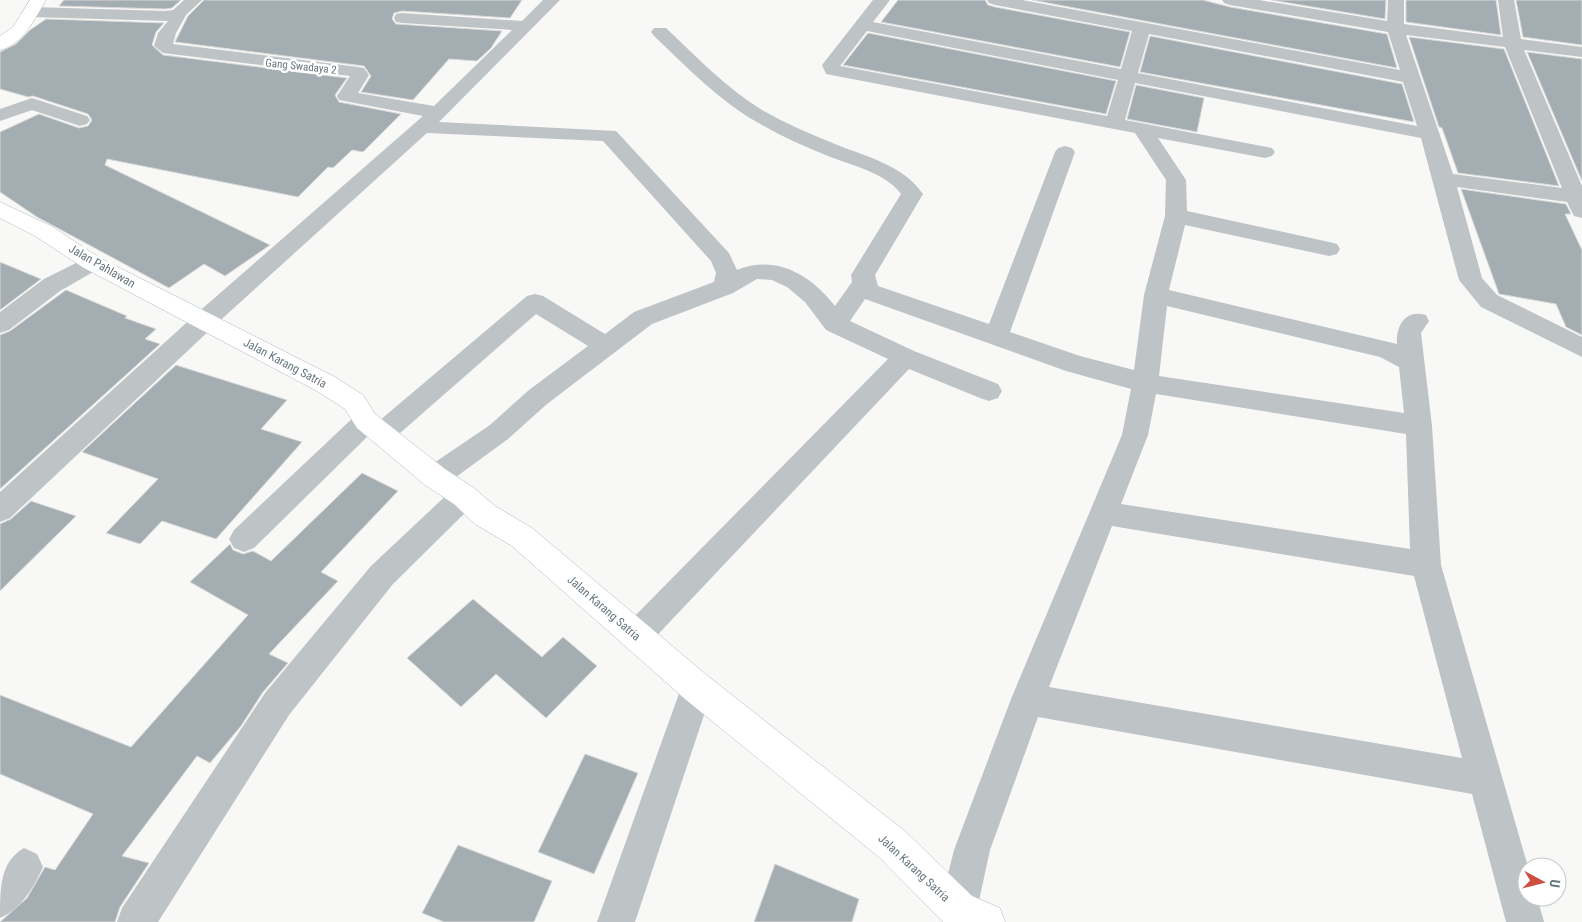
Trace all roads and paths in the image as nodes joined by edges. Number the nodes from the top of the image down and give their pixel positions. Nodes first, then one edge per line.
1 (194, 0) edge
2 (552, 0) edge
3 (882, 0) edge
4 (995, 0) edge
5 (1230, 0) edge
6 (1396, 0) edge
7 (1506, 0) edge
8 (35, 6) edge
9 (174, 15) junction
10 (402, 18) dead end
11 (862, 25) junction
12 (527, 26) junction
13 (1142, 27) junction
14 (1395, 28) junction
15 (660, 32) dead end
16 (1513, 45) junction
17 (0, 46) edge
18 (1582, 52) edge
19 (1127, 76) junction
20 (1412, 78) junction
21 (0, 115) edge
22 (80, 120) dead end
23 (430, 120) junction
24 (1114, 124) junction
25 (1143, 130) junction
26 (1429, 134) junction
27 (1065, 152) dead end
28 (1265, 152) dead end
29 (1444, 179) junction
30 (1580, 202) edge
31 (0, 209) edge
32 (1176, 216) junction
33 (1329, 249) dead end
34 (92, 263) junction
35 (864, 283) junction
36 (725, 285) junction
37 (1156, 295) junction
38 (204, 321) junction
39 (1417, 321) dead end
40 (0, 324) edge
41 (835, 324) junction
42 (996, 337) junction
43 (605, 345) junction
44 (1582, 348) edge
45 (904, 357) junction
46 (1411, 362) junction
47 (1145, 383) junction
48 (989, 392) dead end
49 (1419, 426) junction
50 (374, 427) junction
51 (435, 477) junction
52 (464, 496) junction
53 (0, 510) edge
54 (1104, 513) junction
55 (244, 539) dead end
56 (1426, 565) junction
57 (636, 636) junction
58 (697, 688) junction
59 (1028, 699) junction
60 (1485, 779) junction
61 (24, 868) dead end
62 (0, 899) edge
63 (972, 916) edge
64 (136, 922) edge
65 (616, 922) edge
66 (1525, 922) edge

1 - 9 street
2 - 12 street
3 - 11 street
4 - 13 street
5 - 14 street
6 - 14 street
7 - 16 street
8 - 9 street
8 - 17 street
9 - 23 street, Gang Swadaya 2
10 - 12 street
11 - 19 street
11 - 24 street
12 - 23 street
13 - 19 street
13 - 20 street
14 - 16 street
14 - 20 street
15 - 35 street
16 - 18 street
16 - 30 street
19 - 24 street
19 - 26 street
20 - 26 street
21 - 22 street
23 - 36 street
23 - 38 street
24 - 25 street
25 - 28 street
25 - 32 street
26 - 29 street
27 - 42 street
29 - 30 street
29 - 44 street
31 - 34 street, Jalan Pahlawan
32 - 33 street
32 - 37 street
34 - 38 street, Jalan Pahlawan
34 - 40 street
35 - 41 street
35 - 42 street
36 - 41 street
36 - 43 street
37 - 46 street
37 - 47 street
38 - 50 street, Jalan Karang Satria
38 - 53 street
39 - 46 street
41 - 45 street
42 - 47 street
43 - 50 street
43 - 51 street
45 - 48 street
45 - 57 street
46 - 49 street
47 - 49 street
47 - 54 street
49 - 56 street
50 - 51 street, Jalan Karang Satria
50 - 55 street
51 - 52 street, Jalan Karang Satria
52 - 57 street, Jalan Karang Satria
52 - 64 street
54 - 56 street
54 - 59 street
56 - 60 street
57 - 58 street, Jalan Karang Satria
58 - 63 street, Jalan Karang Satria
58 - 65 street
59 - 60 street
59 - 63 street
60 - 66 street
61 - 62 street

